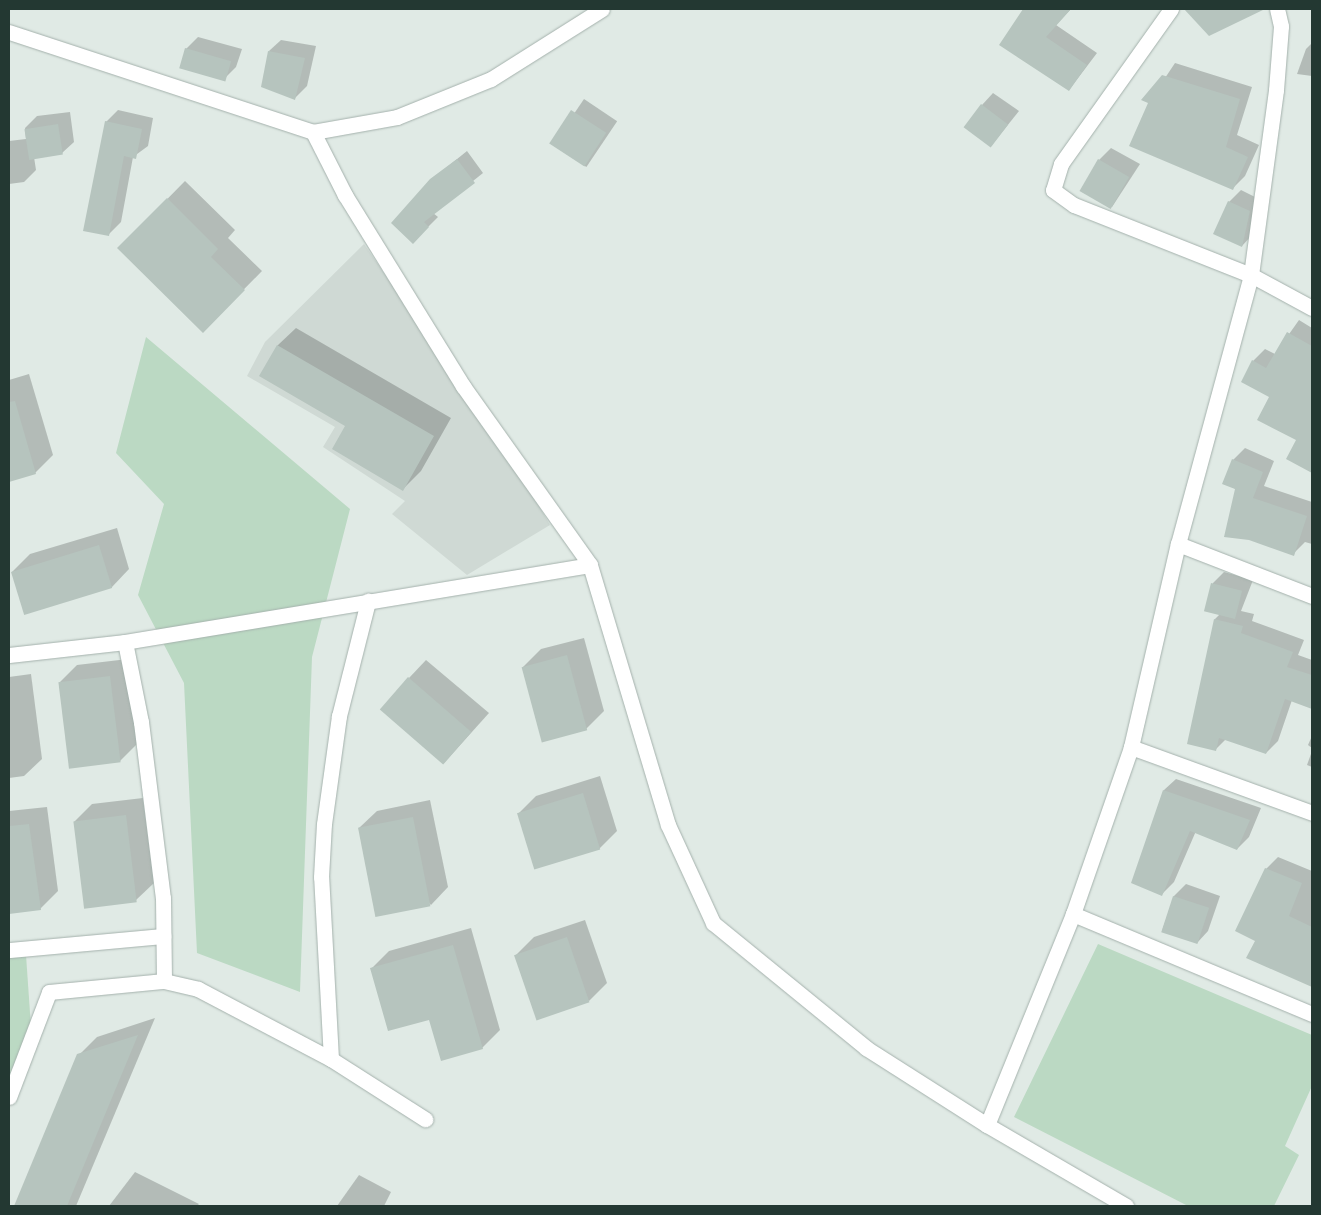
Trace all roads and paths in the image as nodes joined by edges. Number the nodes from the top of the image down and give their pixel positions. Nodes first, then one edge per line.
1 (602, 9) edge
2 (1171, 9) edge
3 (1277, 9) edge
4 (9, 32) edge
5 (313, 132) junction
6 (1251, 275) junction
7 (1312, 308) edge
8 (1178, 544) junction
9 (590, 565) junction
10 (1312, 596) edge
11 (368, 601) junction
12 (125, 642) junction
13 (9, 655) edge
14 (1131, 746) junction
15 (1312, 813) edge
16 (1073, 914) junction
17 (163, 936) junction
18 (9, 950) edge
19 (164, 981) junction
20 (1312, 1014) edge
21 (330, 1059) junction
22 (9, 1097) edge
23 (425, 1119) dead end
24 (987, 1126) junction
25 (1126, 1206) edge

1 - 5 street
2 - 6 street
3 - 6 street
4 - 5 street
5 - 9 street
6 - 7 street
6 - 8 street
8 - 10 street
8 - 14 street
9 - 11 street
9 - 24 street
11 - 12 street
11 - 21 street
12 - 13 street
12 - 17 street
14 - 15 street
14 - 16 street
16 - 20 street
16 - 24 street
17 - 18 street
17 - 19 street
19 - 21 street
19 - 22 street
21 - 23 street
24 - 25 street

